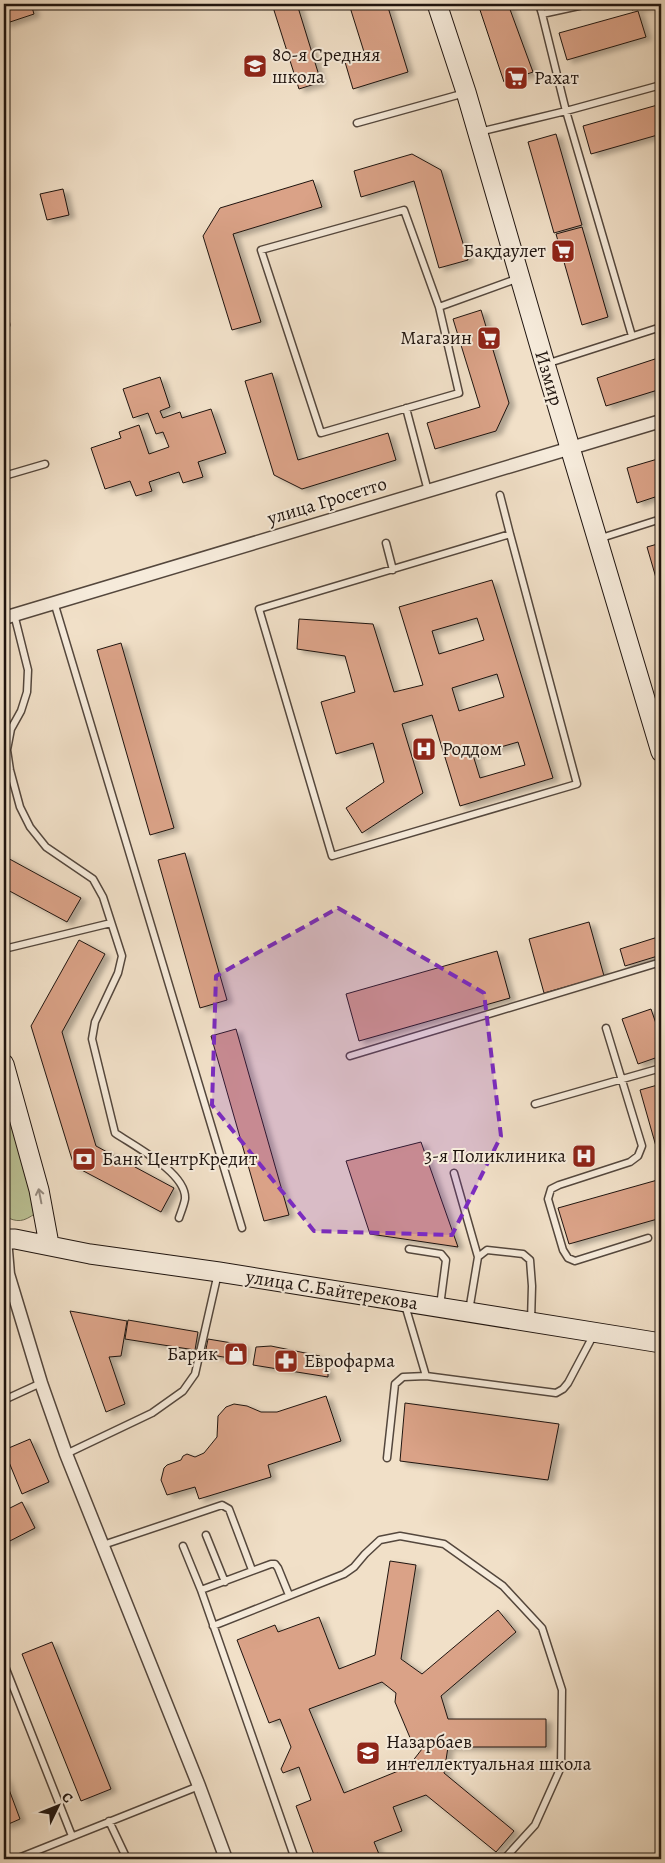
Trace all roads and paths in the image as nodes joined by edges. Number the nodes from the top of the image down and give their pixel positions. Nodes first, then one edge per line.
1 (437, 4) edge
2 (539, 4) edge
3 (588, 4) edge
4 (542, 14) junction
5 (661, 85) edge
6 (466, 92) junction
7 (566, 111) junction
8 (356, 123) dead end
9 (478, 132) junction
10 (520, 278) junction
11 (439, 307) junction
12 (4, 315) edge
13 (6, 325) dead end
14 (661, 327) edge
15 (632, 336) junction
16 (545, 364) junction
17 (406, 408) junction
18 (661, 422) edge
19 (571, 448) junction
20 (45, 464) dead end
21 (4, 476) edge
22 (428, 491) junction
23 (500, 495) dead end
24 (661, 519) edge
25 (510, 534) junction
26 (598, 540) junction
27 (386, 543) dead end
28 (394, 570) junction
29 (54, 602) junction
30 (9, 616) edge
31 (661, 752) edge
32 (111, 923) junction
33 (4, 949) edge
34 (661, 962) edge
35 (606, 1028) dead end
36 (350, 1056) dead end
37 (4, 1064) edge
38 (661, 1068) edge
39 (622, 1079) junction
40 (535, 1104) dead end
41 (454, 1174) dead end
42 (180, 1218) dead end
43 (242, 1228) dead end
44 (648, 1238) dead end
45 (4, 1239) edge
46 (49, 1244) junction
47 (409, 1249) dead end
48 (478, 1257) junction
49 (218, 1272) junction
50 (404, 1301) junction
51 (440, 1307) junction
52 (469, 1312) junction
53 (531, 1322) junction
54 (595, 1332) junction
55 (661, 1342) edge
56 (426, 1376) junction
57 (41, 1383) junction
58 (4, 1400) edge
59 (66, 1454) junction
60 (387, 1458) dead end
61 (206, 1535) dead end
62 (103, 1545) junction
63 (183, 1546) dead end
64 (252, 1570) junction
65 (225, 1582) junction
66 (201, 1590) junction
67 (289, 1595) junction
68 (213, 1626) junction
69 (4, 1664) edge
70 (199, 1786) junction
71 (109, 1821) junction
72 (72, 1836) junction
73 (16, 1859) edge
74 (127, 1859) edge
75 (226, 1859) edge
76 (295, 1859) edge
77 (501, 1859) edge

1 - 6 street, Измир
2 - 4 lane
3 - 4 lane
4 - 7 lane
5 - 7 lane
6 - 8 lane
6 - 9 street, Измир
7 - 9 lane
7 - 15 lane
9 - 10 street, Измир
10 - 11 lane
10 - 16 street, Измир
11 - 17 lane
11 - 17 lane
12 - 13 lane
14 - 15 lane
15 - 16 lane
16 - 19 street, Измир
17 - 22 lane
18 - 19 street, улица Гросетто
19 - 22 street, улица Гросетто
19 - 26 street, Измир
20 - 21 lane
22 - 29 street, улица Гросетто
23 - 25 lane
24 - 26 lane
25 - 28 lane
25 - 28 lane
26 - 31 street, Измир
27 - 28 lane
29 - 30 street, улица Гросетто
29 - 43 lane
30 - 32 lane
32 - 33 lane
32 - 42 lane
34 - 36 lane
35 - 39 lane
46 -> 37 street
38 - 39 lane
39 - 40 lane
39 - 44 lane
41 - 48 lane
45 - 46 street, улица С.Байтерекова
45 - 57 street
46 - 49 street, улица С.Байтерекова
47 - 51 lane
48 - 52 lane
48 - 53 lane
49 - 50 street, улица С.Байтерекова
49 - 59 lane
50 - 51 street, улица С.Байтерекова
50 - 56 lane
51 - 52 street, улица С.Байтерекова
52 - 53 street, улица С.Байтерекова
53 - 54 street, улица С.Байтерекова
54 - 55 street, улица С.Байтерекова
54 - 56 lane
56 - 60 lane
57 - 58 lane
57 - 59 street
59 - 62 street
61 - 65 lane
62 - 64 lane
62 - 70 street
63 - 66 lane
64 - 65 lane
64 - 67 lane
65 - 66 lane
66 - 68 lane
67 - 68 lane
67 - 77 lane
68 - 76 lane
69 - 72 lane
70 - 71 lane
70 - 75 street
71 - 72 lane
71 - 74 lane
72 - 73 lane

